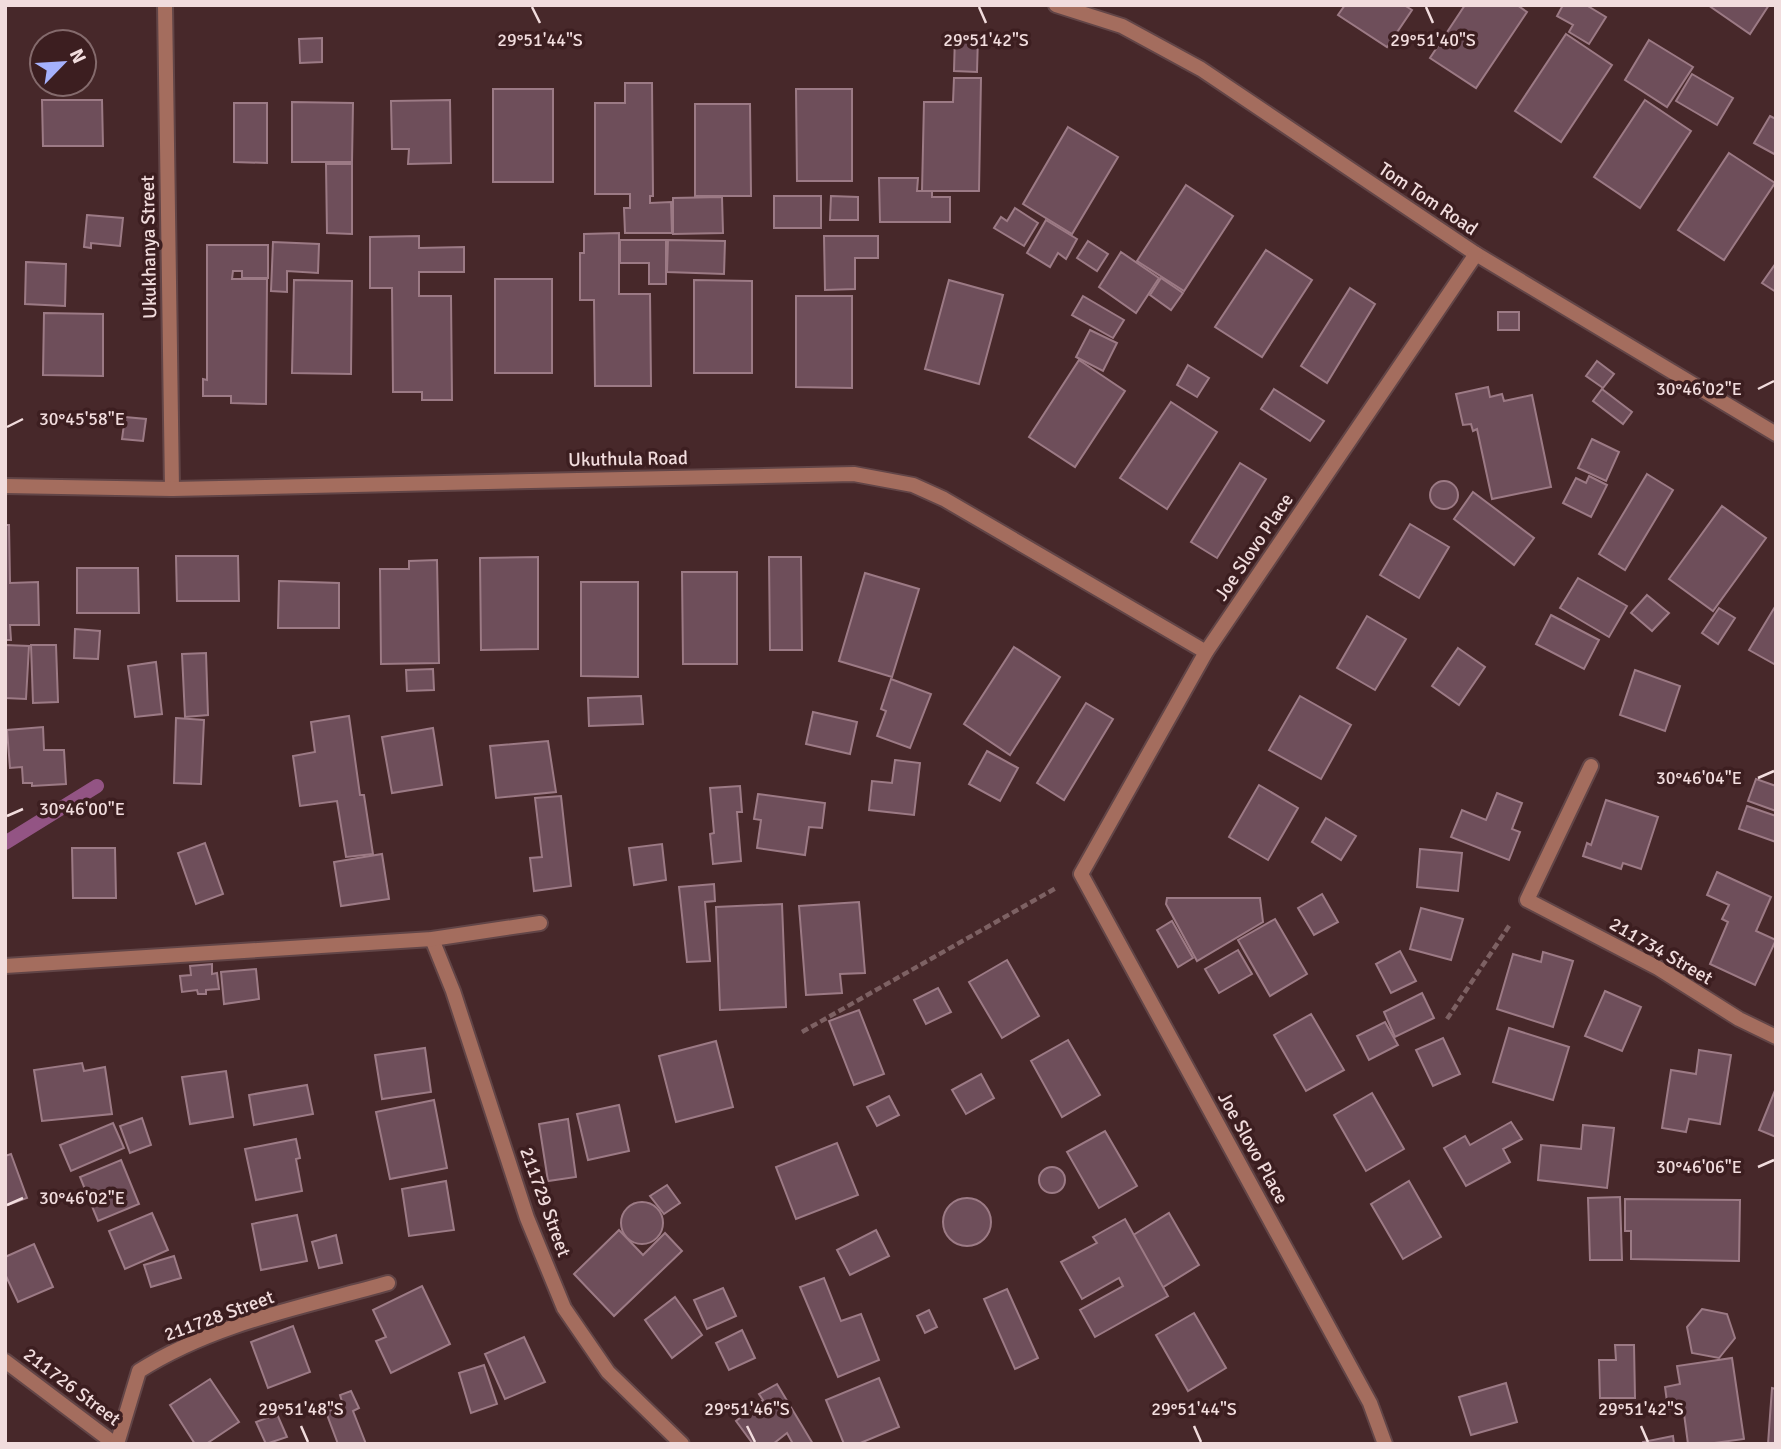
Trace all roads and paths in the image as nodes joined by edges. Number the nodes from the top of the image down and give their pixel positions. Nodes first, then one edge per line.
1 (165, 5) edge
2 (1056, 5) edge
3 (1476, 254) junction
4 (1776, 434) edge
5 (5, 486) edge
6 (172, 489) junction
7 (1206, 653) junction
8 (1591, 766) dead end
9 (1081, 874) junction
10 (1527, 900) junction
11 (540, 923) dead end
12 (432, 939) junction
13 (5, 966) edge
14 (1447, 1018) dead end
15 (802, 1032) dead end
16 (1776, 1037) edge
17 (388, 1283) dead end
18 (5, 1361) edge
19 (116, 1444) edge
20 (682, 1444) edge
21 (1385, 1444) edge

1 - 6 street, Ukukhanya Street
2 - 3 street, Tom Tom Road
3 - 4 street, Tom Tom Road
3 - 7 street, Joe Slovo Place
5 - 6 street, Ukuthula Road
6 - 7 street, Ukuthula Road
7 - 9 street, Joe Slovo Place
8 - 10 street
9 - 15 path
9 - 21 street, Joe Slovo Place
10 - 14 path
10 - 16 street, 211734 Street
11 - 12 street
12 - 13 street
12 - 20 street, 211729 Street
17 - 19 street, 211728 Street
18 - 19 street, 211726 Street

